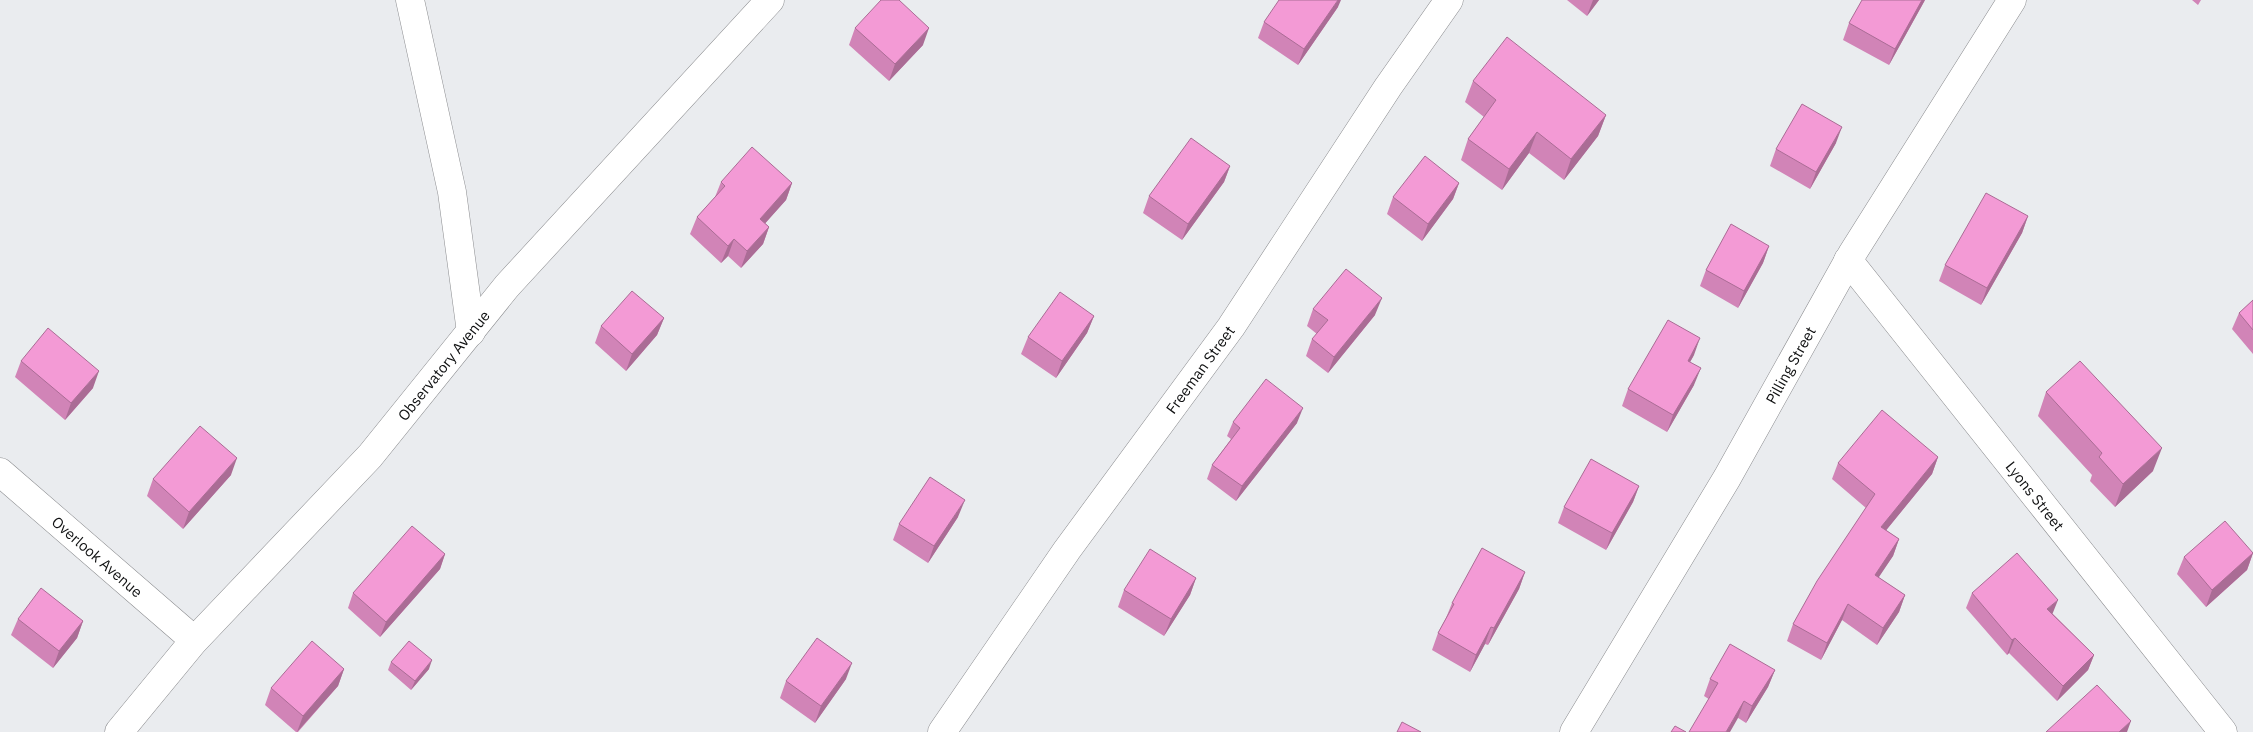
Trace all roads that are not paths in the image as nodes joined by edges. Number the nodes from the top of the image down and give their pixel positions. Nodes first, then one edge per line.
1 (410, 0) edge
2 (770, 0) edge
3 (1449, 0) edge
4 (2012, 0) edge
5 (1848, 260) junction
6 (471, 332) junction
7 (0, 472) edge
8 (194, 640) junction
9 (119, 732) edge
10 (942, 732) edge
11 (1574, 732) edge
12 (2223, 732) edge

1 - 6 street
2 - 6 street, Observatory Avenue
3 - 10 street, Freeman Street
4 - 5 street, Pilling Street
5 - 11 street, Pilling Street
5 - 12 street, Lyons Street
6 - 8 street, Observatory Avenue
7 - 8 street, Overlook Avenue
8 - 9 street, Observatory Avenue

